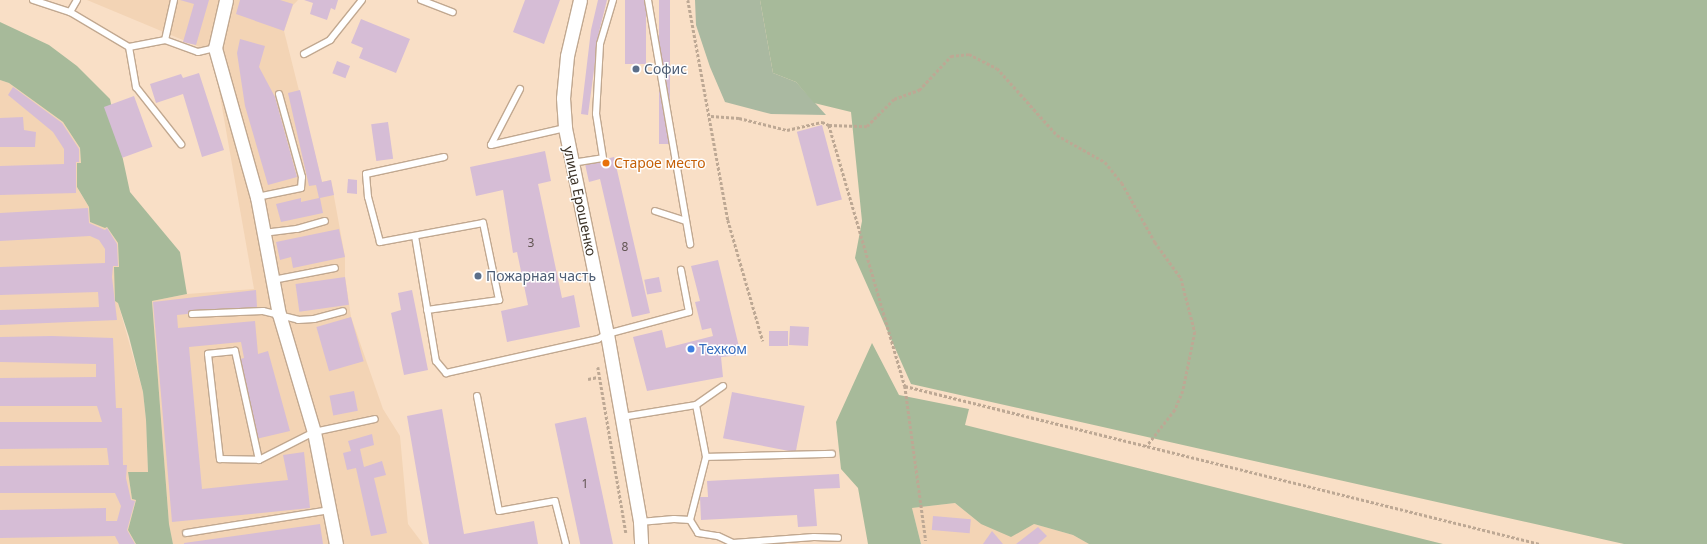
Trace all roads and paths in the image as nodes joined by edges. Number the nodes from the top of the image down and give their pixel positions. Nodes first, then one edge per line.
1 (33, 0) edge
2 (77, 0) edge
3 (174, 0) edge
4 (226, 0) edge
5 (362, 0) edge
6 (420, 0) edge
7 (580, 0) edge
8 (613, 0) edge
9 (648, 0) edge
10 (688, 0) edge
11 (70, 12) junction
12 (453, 12) dead end
13 (165, 40) junction
14 (129, 47) junction
15 (215, 48) junction
16 (304, 54) dead end
17 (520, 89) dead end
18 (280, 94) dead end
19 (711, 116) junction
20 (829, 125) junction
21 (565, 128) junction
22 (181, 144) dead end
23 (444, 157) dead end
24 (572, 163) junction
25 (257, 197) junction
26 (655, 211) dead end
27 (685, 220) junction
28 (325, 221) dead end
29 (263, 233) junction
30 (415, 236) junction
31 (690, 244) dead end
32 (335, 268) dead end
33 (681, 270) dead end
34 (272, 280) junction
35 (427, 310) junction
36 (343, 311) dead end
37 (192, 314) dead end
38 (279, 314) junction
39 (607, 334) junction
40 (763, 341) dead end
41 (598, 377) dead end
42 (588, 379) dead end
43 (723, 386) dead end
44 (905, 386) junction
45 (477, 396) dead end
46 (696, 405) junction
47 (622, 417) junction
48 (375, 419) dead end
49 (314, 432) junction
50 (1147, 446) junction
51 (832, 454) dead end
52 (706, 457) junction
53 (259, 460) junction
54 (330, 510) junction
55 (690, 520) junction
56 (640, 522) junction
57 (186, 533) dead end
58 (838, 538) dead end
59 (926, 541) dead end
60 (336, 544) edge
61 (566, 544) edge
62 (641, 544) edge
63 (1540, 544) edge

1 - 11 lane
2 - 11 lane
3 - 13 lane
4 - 15 street
5 - 16 lane
6 - 12 lane
7 - 21 street, улица Ерошенко
8 - 24 lane
9 - 27 lane
10 - 19 path
11 - 14 lane
13 - 14 lane
13 - 15 lane
14 - 22 lane
15 - 25 street
17 - 21 lane
18 - 25 lane
19 - 20 path
19 - 40 path
20 - 44 path
20 - 50 path
21 - 24 street, улица Ерошенко
23 - 30 lane
24 - 39 street, улица Ерошенко
25 - 29 street
26 - 27 lane
27 - 31 lane
28 - 29 lane
29 - 34 street
30 - 35 lane
30 - 35 lane
32 - 34 lane
33 - 39 lane
34 - 38 street
35 - 39 lane
36 - 38 lane
37 - 38 lane
38 - 49 street
39 - 47 street, улица Ерошенко
41 - 42 path
43 - 46 lane
44 - 50 path
44 - 59 path
45 - 61 lane
46 - 47 lane
46 - 52 lane
47 - 56 street, улица Ерошенко
48 - 49 lane
49 - 53 lane
49 - 54 street
50 - 63 path
51 - 52 lane
52 - 55 lane
53 - 53 lane
54 - 57 lane
54 - 60 street
55 - 56 lane
55 - 58 lane
56 - 62 street, улица Ерошенко

